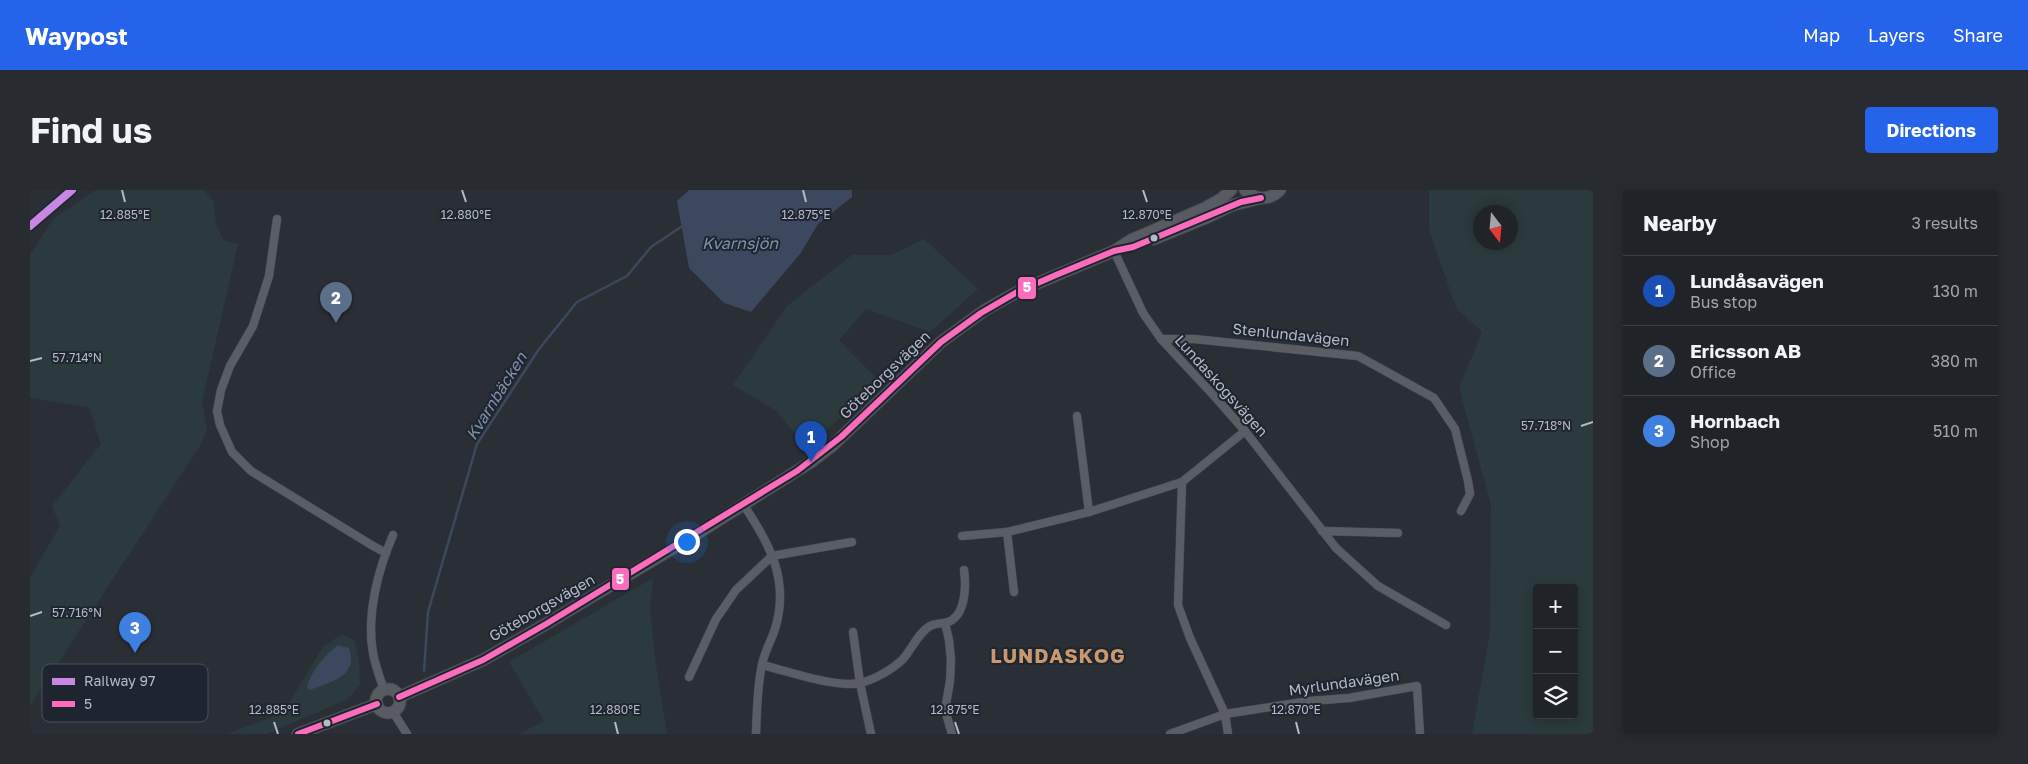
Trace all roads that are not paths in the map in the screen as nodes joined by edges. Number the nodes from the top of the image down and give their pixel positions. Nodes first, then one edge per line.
1 (1231, 190) edge
2 (1245, 190) edge
3 (1280, 190) edge
4 (1261, 198) junction
5 (277, 219) dead end
6 (1114, 251) junction
7 (1160, 339) junction
8 (1077, 416) dead end
9 (1245, 432) junction
10 (1182, 482) junction
11 (743, 504) junction
12 (1460, 511) dead end
13 (1088, 512) junction
14 (1322, 531) junction
15 (1007, 532) junction
16 (1398, 533) dead end
17 (393, 535) dead end
18 (962, 536) dead end
19 (852, 542) dead end
20 (386, 553) junction
21 (772, 556) junction
22 (964, 570) dead end
23 (1014, 592) dead end
24 (945, 624) junction
25 (1446, 625) dead end
26 (853, 632) dead end
27 (762, 665) junction
28 (689, 677) dead end
29 (860, 683) junction
30 (384, 690) junction
31 (399, 697) junction
32 (377, 704) junction
33 (393, 712) junction
34 (1225, 714) junction
35 (298, 734) edge
36 (407, 734) edge
37 (756, 734) edge
38 (871, 734) edge
39 (952, 734) edge
40 (1170, 734) edge
41 (1228, 734) edge
42 (1420, 734) edge

1 - 6 street, Göteborgsvägen
2 - 4 street
3 - 4 street, Göteborgsvägen
4 - 6 street, Göteborgsvägen
5 - 20 street
6 - 7 street, Lundaskogsvägen
6 - 11 street, Göteborgsvägen
7 - 9 street, Lundaskogsvägen
7 - 12 street, Stenlundavägen
8 - 13 street
9 - 10 street
9 - 14 street, Lundaskogsvägen
10 - 13 street
10 - 34 street
11 - 21 street
11 - 31 street, Göteborgsvägen
13 - 15 street
14 - 16 street
14 - 25 street, Lundaskogsvägen
15 - 18 street
15 - 23 street
17 - 20 street
19 - 21 street
20 - 30 street
21 - 27 street
21 - 28 street
22 - 24 street
24 - 29 street
24 - 39 street
26 - 29 street
27 - 29 street
27 - 37 street
29 - 38 street
30 - 31 street
30 - 32 street
31 - 33 street
32 - 33 street
32 - 35 street
33 - 36 street
34 - 40 street, Myrlundavägen
34 - 41 street
34 - 42 street, Myrlundavägen

